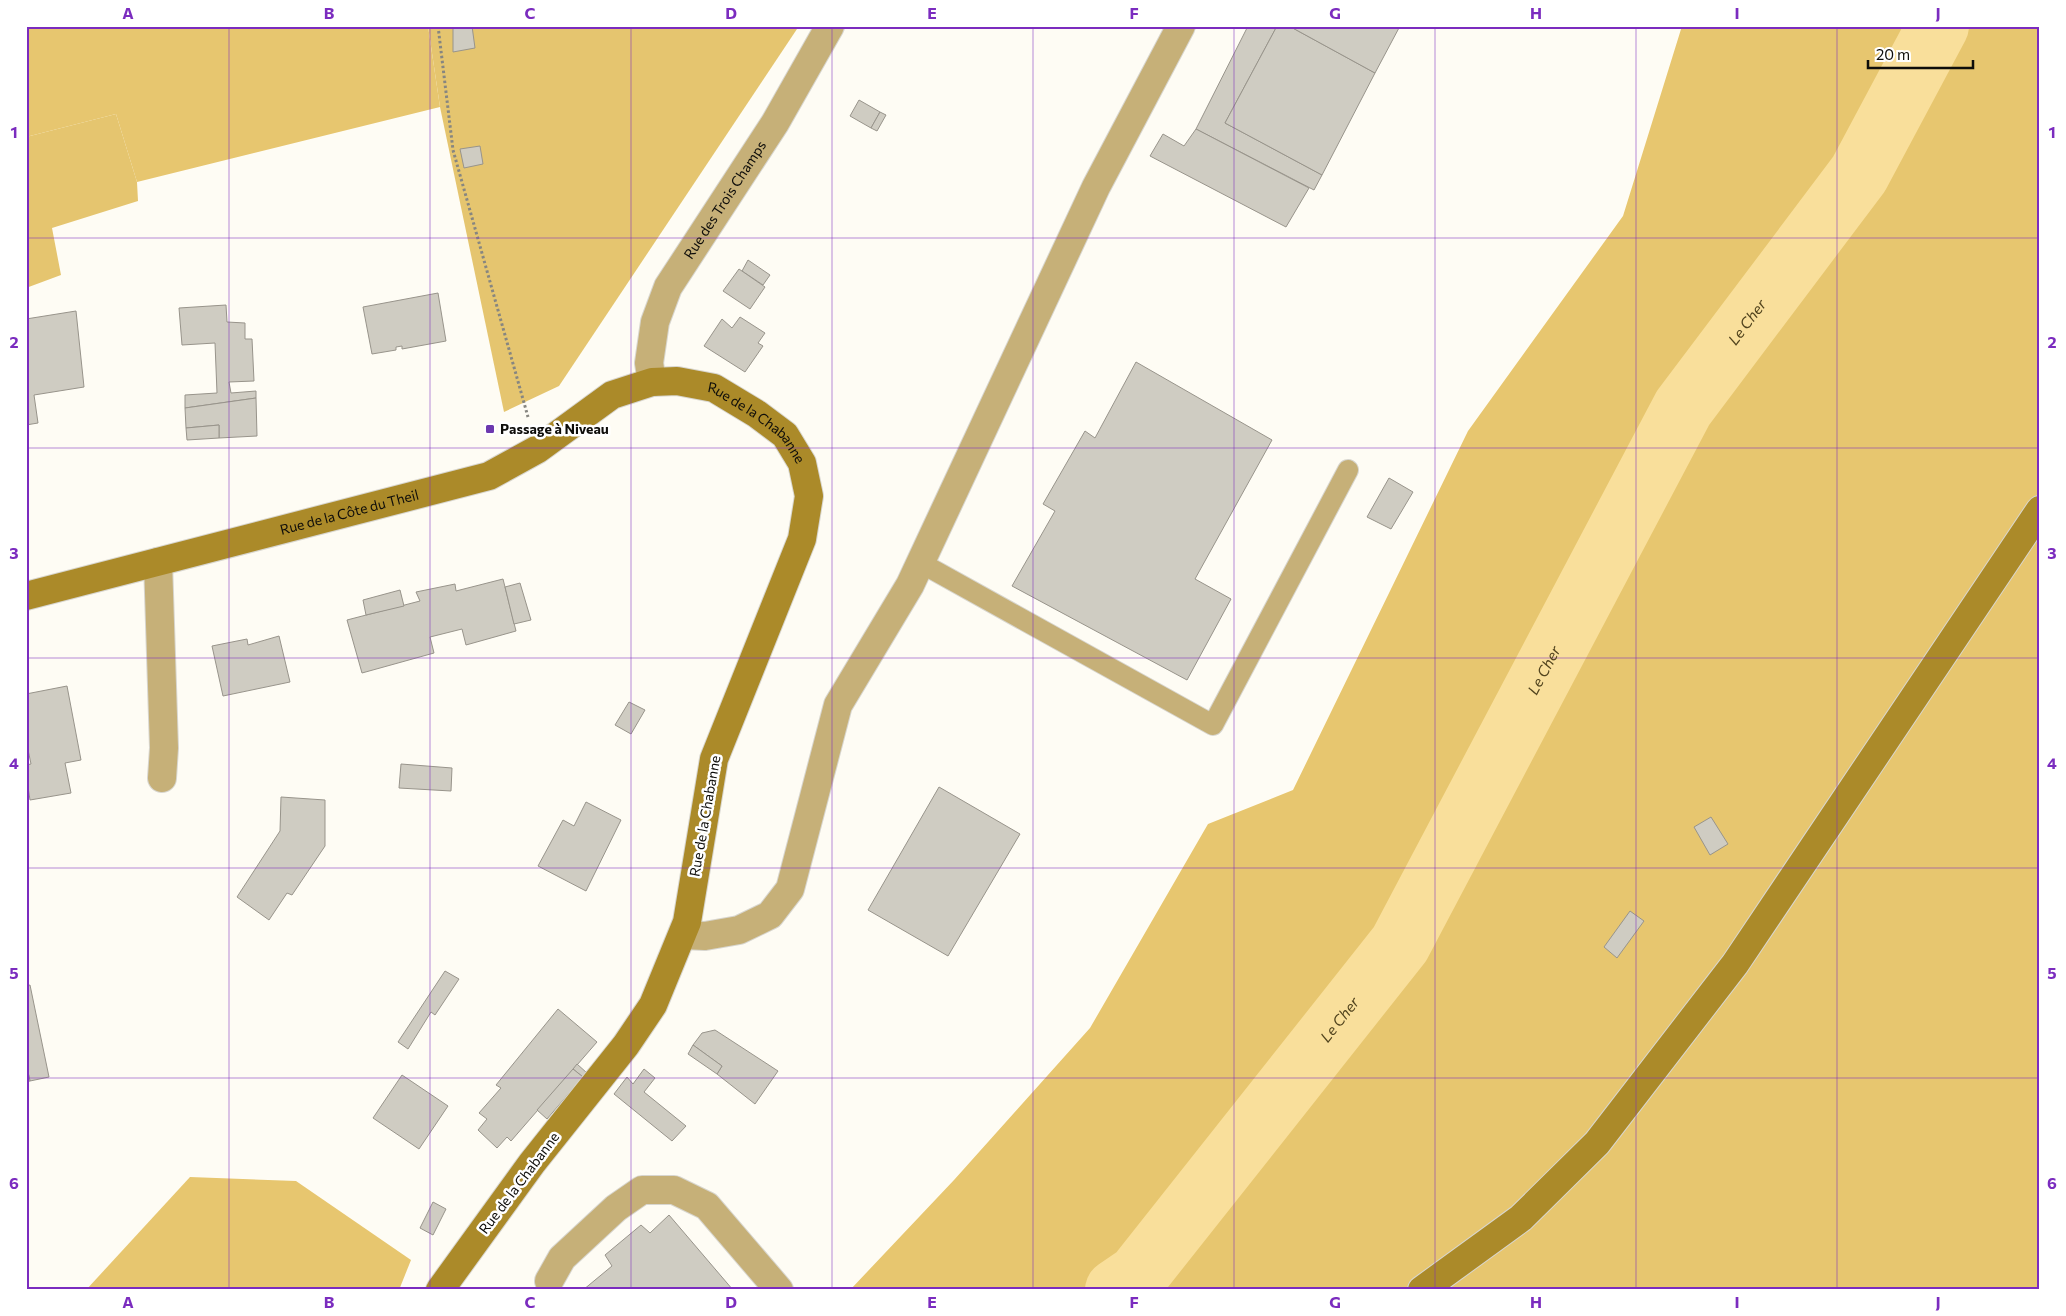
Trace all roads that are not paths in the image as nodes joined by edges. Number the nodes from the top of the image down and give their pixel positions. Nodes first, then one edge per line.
1 (830, 26) edge
2 (1181, 26) edge
3 (652, 382) junction
4 (1348, 470) dead end
5 (2040, 510) edge
6 (158, 562) junction
7 (921, 563) junction
8 (26, 596) edge
9 (162, 778) dead end
10 (683, 935) junction
11 (549, 1282) dead end
12 (440, 1290) edge
13 (779, 1290) edge
14 (1422, 1290) edge

1 - 3 street, Rue des Trois Champs
2 - 7 street
3 - 6 street, Rue de la Côte du Theil
3 - 10 street, Rue de la Chabanne
4 - 7 lane
5 - 14 street
6 - 8 street, Rue de la Côte du Theil
6 - 9 street
7 - 10 street
10 - 12 street, Rue de la Chabanne
11 - 13 street

